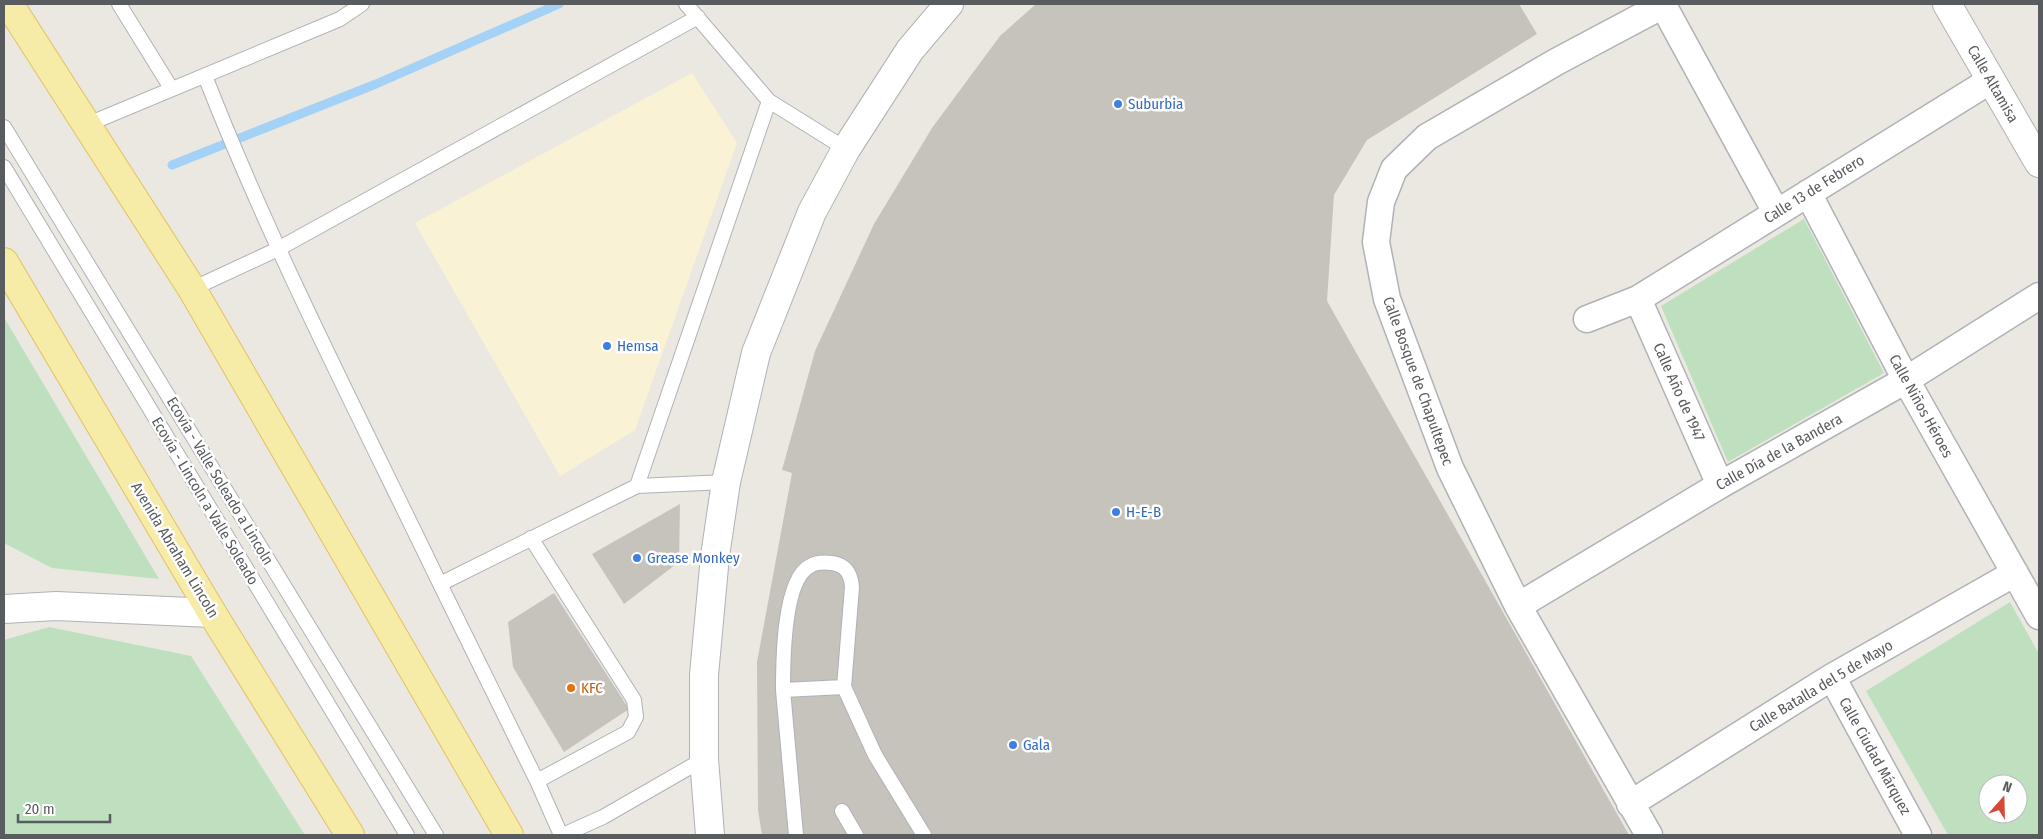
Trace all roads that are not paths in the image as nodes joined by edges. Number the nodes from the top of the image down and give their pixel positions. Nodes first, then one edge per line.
1 (9, 4) edge
2 (119, 4) edge
3 (362, 4) edge
4 (686, 4) edge
5 (949, 4) edge
6 (1664, 4) edge
7 (1947, 4) edge
8 (698, 16) junction
9 (205, 76) junction
10 (1991, 80) junction
11 (171, 88) junction
12 (769, 101) junction
13 (86, 124) junction
14 (4, 127) edge
15 (846, 149) junction
16 (2039, 163) edge
17 (4, 167) edge
18 (1808, 193) junction
19 (1776, 212) junction
20 (278, 249) junction
21 (4, 262) edge
22 (192, 289) junction
23 (2039, 296) edge
24 (1638, 299) junction
25 (1587, 319) dead end
26 (1906, 380) junction
27 (726, 482) junction
28 (1720, 485) junction
29 (636, 486) junction
30 (531, 538) junction
31 (2015, 573) junction
32 (440, 584) junction
33 (1518, 606) junction
34 (4, 609) edge
35 (212, 613) junction
36 (2039, 616) edge
37 (1832, 677) junction
38 (844, 686) junction
39 (783, 690) junction
40 (704, 759) junction
41 (537, 781) junction
42 (1630, 804) junction
43 (842, 811) dead end
44 (350, 835) edge
45 (407, 835) edge
46 (436, 835) edge
47 (509, 835) edge
48 (562, 835) edge
49 (710, 835) edge
50 (796, 835) edge
51 (856, 835) edge
52 (924, 835) edge
53 (1649, 835) edge
54 (1918, 835) edge

1 - 13 main road
2 - 11 lane
3 - 9 lane
4 - 8 lane
5 - 15 main road
6 - 19 street
6 - 33 street, Calle Bosque de Chapultepec
7 - 10 main road, Calle Altamisa
8 - 12 lane
8 - 20 lane
9 - 11 lane
9 - 20 lane
10 - 16 main road, Calle Altamisa
10 - 18 street, Calle 13 de Febrero
11 - 13 lane
12 - 15 lane
12 - 29 lane
13 - 22 main road
14 - 46 lane, Ecovía - Valle Soleado a Lincoln
15 - 27 main road
17 - 45 lane, Ecovía - Lincoln a Valle Soleado
18 - 19 street, Calle 13 de Febrero
18 - 26 street, Calle Niños Héroes
19 - 24 street, Calle 13 de Febrero
20 - 22 lane
20 - 32 lane
21 - 35 main road, Avenida Abraham Lincoln
22 - 47 main road
23 - 26 street, Calle Día de la Bandera
24 - 25 street, Calle 13 de Febrero
24 - 28 street, Calle Año de 1947
26 - 28 street, Calle Día de la Bandera
26 - 31 street, Calle Niños Héroes
27 - 29 lane
27 - 40 main road
28 - 33 street, Calle Día de la Bandera
29 - 30 lane
30 - 32 lane
30 - 41 lane
31 - 36 street, Calle Niños Héroes
31 - 37 street, Calle Batalla del 5 de Mayo
32 - 41 lane
33 - 42 street, Calle Bosque de Chapultepec
34 - 35 main road
35 - 44 main road, Avenida Abraham Lincoln
37 - 42 street, Calle Batalla del 5 de Mayo
37 - 54 street, Calle Ciudad Márquez
38 - 39 lane
38 - 39 lane
38 - 52 lane
39 - 50 lane
40 - 48 lane
40 - 49 main road
41 - 48 lane
42 - 53 street, Calle Bosque de Chapultepec
43 - 51 lane

